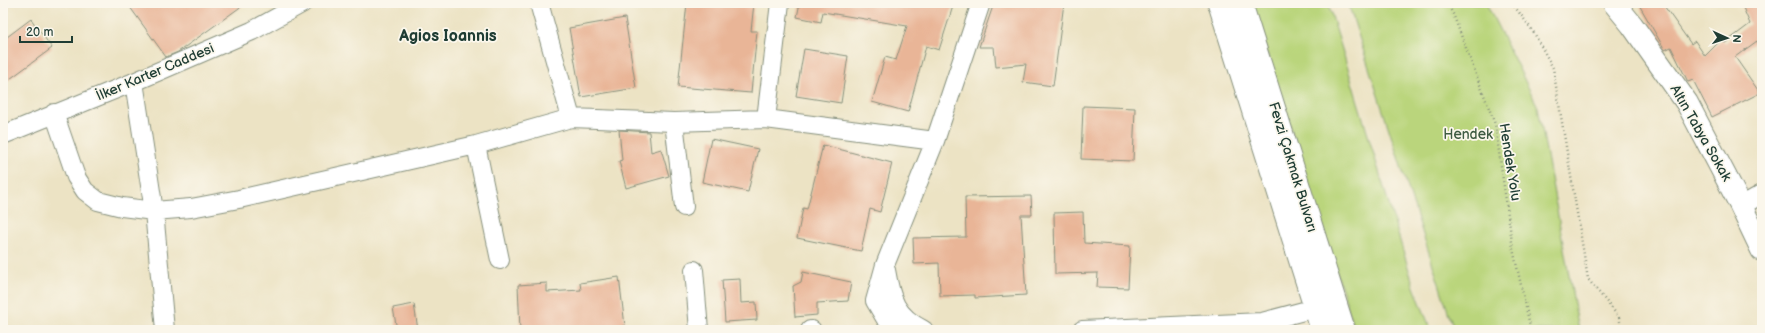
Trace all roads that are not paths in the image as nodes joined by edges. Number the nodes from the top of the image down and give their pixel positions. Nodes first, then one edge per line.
1 (303, 3) edge
2 (539, 3) edge
3 (780, 3) edge
4 (981, 3) edge
5 (1219, 3) edge
6 (1241, 3) edge
7 (1614, 3) edge
8 (134, 82) junction
9 (54, 114) junction
10 (571, 118) junction
11 (766, 119) junction
12 (674, 122) junction
13 (3, 135) edge
14 (935, 141) junction
15 (476, 145) junction
16 (1762, 194) edge
17 (1741, 206) junction
18 (684, 207) dead end
19 (154, 211) junction
20 (1762, 250) edge
21 (500, 260) dead end
22 (885, 265) junction
23 (694, 270) dead end
24 (1336, 306) junction
25 (1315, 308) junction
26 (1262, 326) edge
27 (165, 330) edge
28 (699, 330) edge
29 (905, 330) edge
30 (924, 330) edge
31 (1082, 330) edge
32 (1113, 330) edge
33 (1322, 330) edge
34 (1344, 330) edge

1 - 8 street, İlker Karter Caddesi
2 - 10 street
3 - 11 street
4 - 14 street
5 - 25 main road, Fevzi Çakmak Bulvarı
6 - 24 main road, Fevzi Çakmak Bulvarı
7 - 17 main road, Altın Tabya Sokak
8 - 9 street, İlker Karter Caddesi
8 - 19 street
9 - 13 street, İlker Karter Caddesi
9 - 19 street
10 - 12 street
10 - 15 street
11 - 12 street
11 - 14 street
12 - 18 street
14 - 22 street
15 - 19 street
15 - 21 street
16 - 17 street
17 - 20 main road, Altın Tabya Sokak
19 - 27 street
22 - 29 street
22 - 30 street
23 - 28 street
24 - 25 street
24 - 34 main road, Fevzi Çakmak Bulvarı
25 - 26 street
25 - 33 main road, Fevzi Çakmak Bulvarı
26 - 32 street
31 - 32 street

